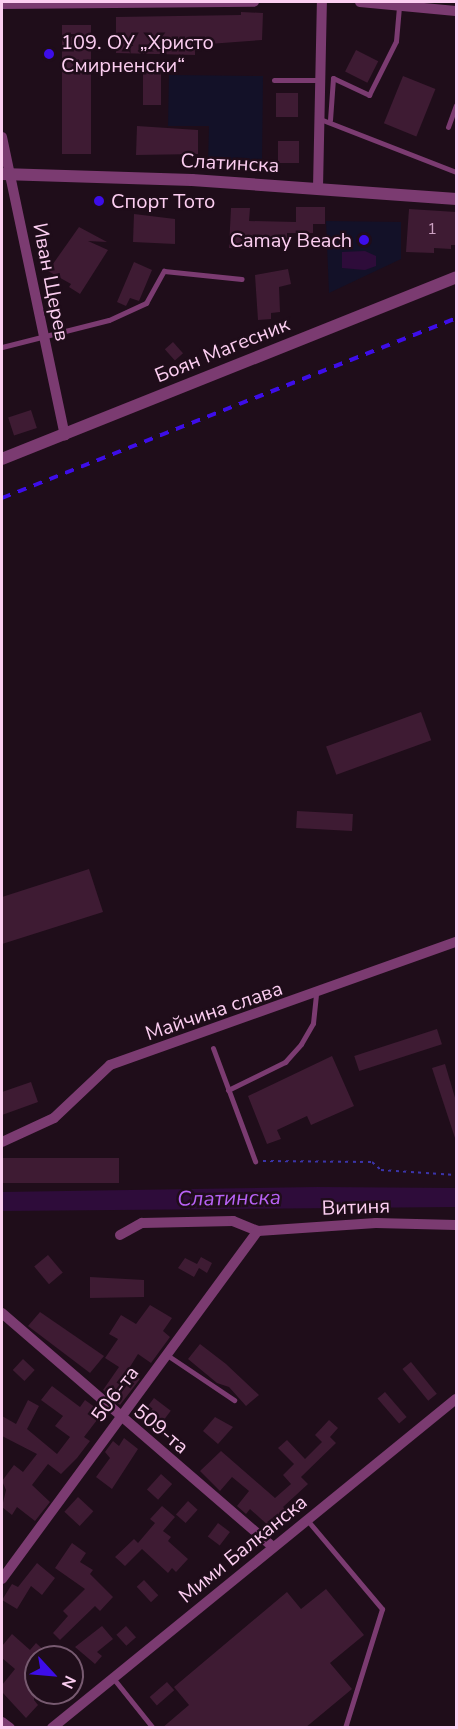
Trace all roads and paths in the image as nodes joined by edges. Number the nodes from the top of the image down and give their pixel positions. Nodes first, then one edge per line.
1 (254, 2) edge
2 (322, 2) edge
3 (360, 2) edge
4 (2, 4) edge
5 (399, 7) junction
6 (456, 11) edge
7 (274, 80) dead end
8 (321, 80) junction
9 (456, 105) edge
10 (325, 120) junction
11 (448, 127) dead end
12 (2, 138) edge
13 (456, 171) edge
14 (7, 174) edge
15 (318, 188) junction
16 (456, 199) edge
17 (456, 277) edge
18 (242, 279) dead end
19 (43, 336) junction
20 (2, 347) edge
21 (64, 435) junction
22 (2, 459) edge
23 (456, 942) edge
24 (316, 995) junction
25 (213, 1048) dead end
26 (228, 1090) junction
27 (2, 1142) edge
28 (255, 1161) joint
29 (456, 1175) edge
30 (456, 1225) edge
31 (258, 1231) junction
32 (120, 1235) dead end
33 (2, 1313) edge
34 (167, 1355) junction
35 (456, 1399) edge
36 (234, 1400) dead end
37 (119, 1418) junction
38 (307, 1519) junction
39 (273, 1547) junction
40 (3, 1576) edge
41 (113, 1678) junction
42 (2, 1722) edge
43 (10, 1728) edge
44 (52, 1728) edge
45 (153, 1728) edge
46 (345, 1728) edge

1 - 4 street
2 - 8 street
3 - 5 street
5 - 6 street
5 - 10 lane
7 - 8 lane
8 - 10 street
9 - 11 lane
10 - 13 lane
10 - 15 street
12 - 14 street, Иван Щерев
14 - 15 street, Слатинска
14 - 19 street, Иван Щерев
15 - 16 street, Слатинска
17 - 21 street, Боян Магесник
18 - 19 lane
19 - 20 lane
19 - 21 street, Иван Щерев
21 - 22 street, Боян Магесник
23 - 24 street, Майчина слава
24 - 26 lane
24 - 27 street, Майчина слава
25 - 26 lane
26 - 28 lane
28 - 29 path
29 - 30 path
30 - 31 street, Витиня
31 - 32 street
31 - 34 street, 506-та
33 - 37 street, 509-та
34 - 36 lane
34 - 37 street, 506-та
35 - 38 street, Мими Балканска
37 - 39 street, 509-та
37 - 40 street, 506-та
38 - 39 street, Мими Балканска
38 - 46 lane
39 - 41 street, Мими Балканска
41 - 44 street, Мими Балканска
41 - 45 lane
42 - 43 street

